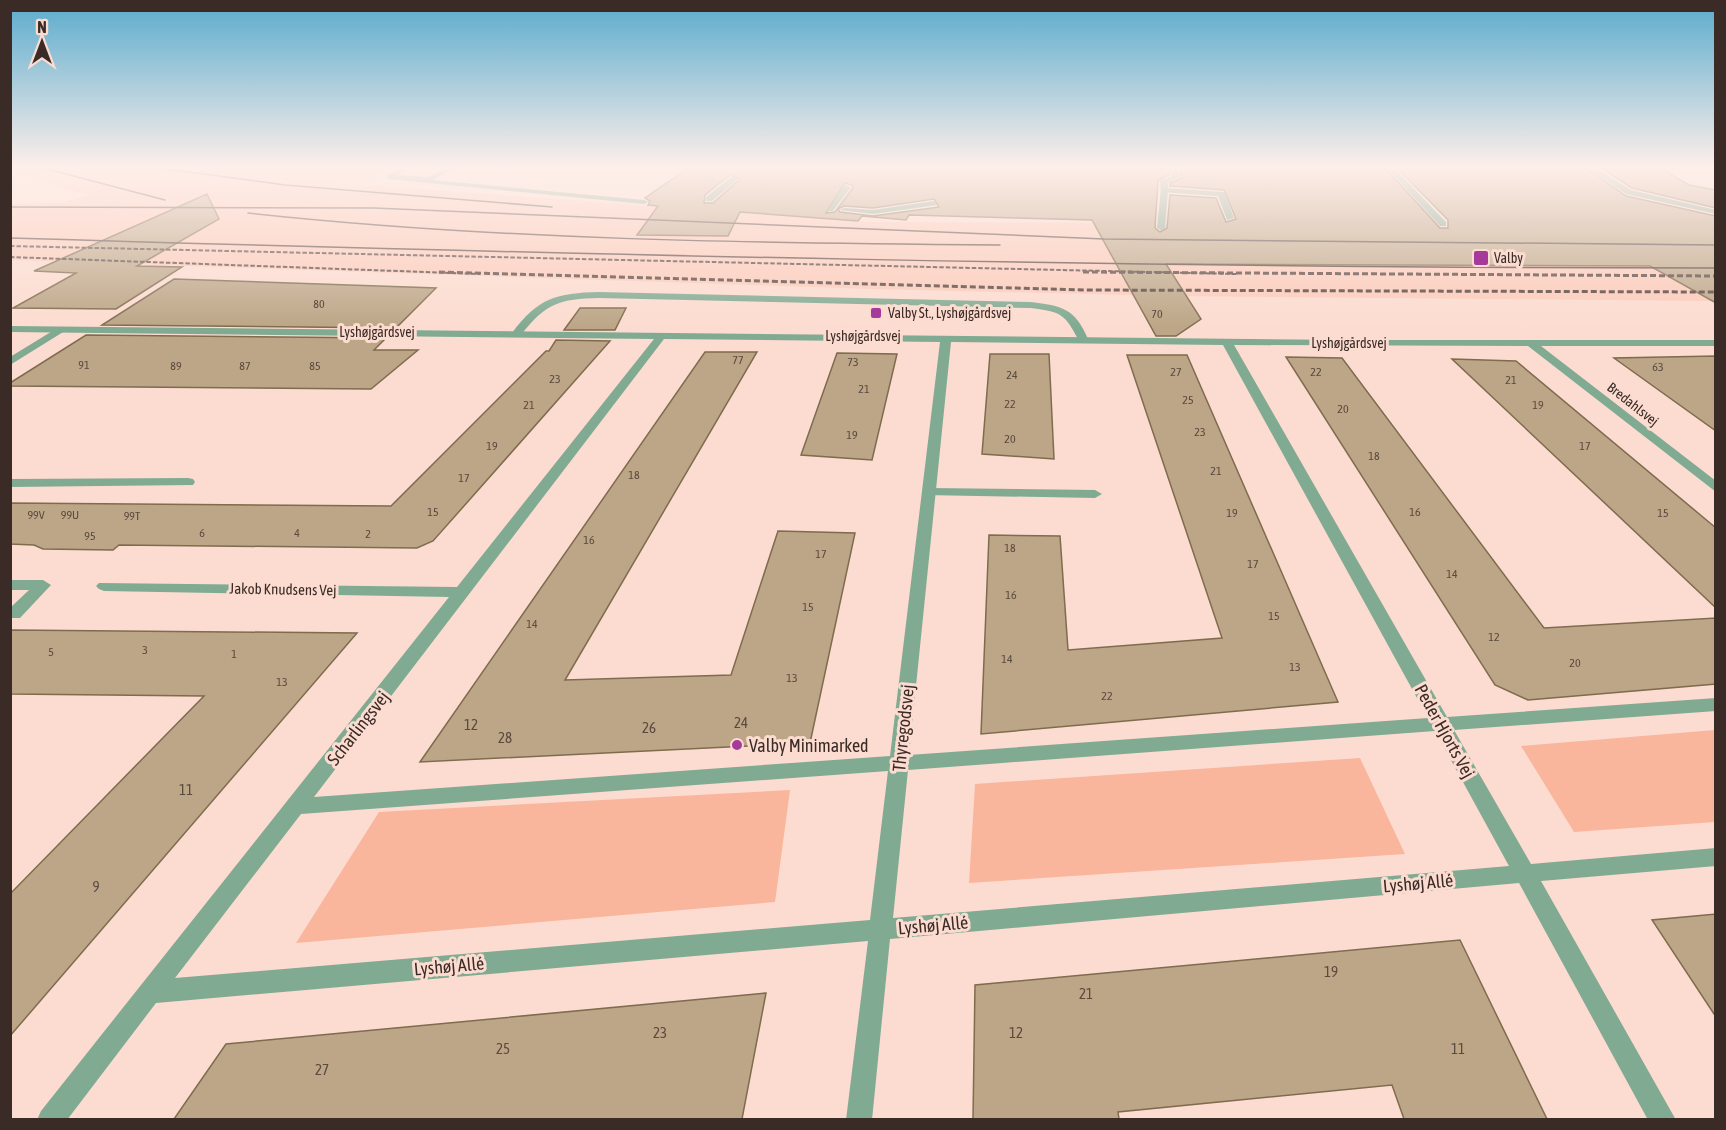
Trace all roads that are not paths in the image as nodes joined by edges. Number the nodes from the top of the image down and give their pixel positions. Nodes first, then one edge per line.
1 (1162, 221) edge
2 (1440, 221) edge
3 (1443, 224) dead end
4 (1161, 228) dead end
5 (10, 329) edge
6 (63, 329) junction
7 (517, 333) junction
8 (663, 335) junction
9 (946, 337) junction
10 (1083, 339) junction
11 (1227, 342) junction
12 (1716, 343) edge
13 (1532, 344) junction
14 (10, 362) edge
15 (188, 482) dead end
16 (10, 483) edge
17 (1716, 488) edge
18 (929, 492) junction
19 (1095, 494) dead end
20 (10, 585) edge
21 (104, 586) dead end
22 (462, 592) junction
23 (14, 614) dead end
24 (1716, 704) edge
25 (1442, 724) junction
26 (900, 762) junction
27 (298, 806) junction
28 (1716, 857) edge
29 (1524, 874) junction
30 (879, 930) junction
31 (151, 992) junction
32 (50, 1119) edge
33 (859, 1119) edge
34 (1663, 1119) edge

1 - 4 street
2 - 3 street
5 - 6 street, Lyshøjgårdsvej
6 - 7 street, Lyshøjgårdsvej
6 - 14 street
7 - 8 street, Lyshøjgårdsvej
7 - 10 street
8 - 9 street, Lyshøjgårdsvej
8 - 22 street, Scharlingsvej
9 - 10 street, Lyshøjgårdsvej
9 - 18 street, Thyregodsvej
10 - 11 street, Lyshøjgårdsvej
11 - 13 street, Lyshøjgårdsvej
11 - 25 street, Peder Hjorts Vej
12 - 13 street, Lyshøjgårdsvej
13 - 17 street, Bredahlsvej
15 - 16 street
18 - 19 street
18 - 26 street, Thyregodsvej
20 - 23 street
21 - 22 street, Jakob Knudsens Vej
22 - 27 street, Scharlingsvej
24 - 25 street
25 - 26 street
25 - 29 street, Peder Hjorts Vej
26 - 27 street
26 - 30 street, Thyregodsvej
27 - 31 street, Scharlingsvej
28 - 29 street, Lyshøj Allé
29 - 30 street, Lyshøj Allé
29 - 34 street, Peder Hjorts Vej
30 - 31 street, Lyshøj Allé
30 - 33 street, Thyregodsvej
31 - 32 street, Scharlingsvej

